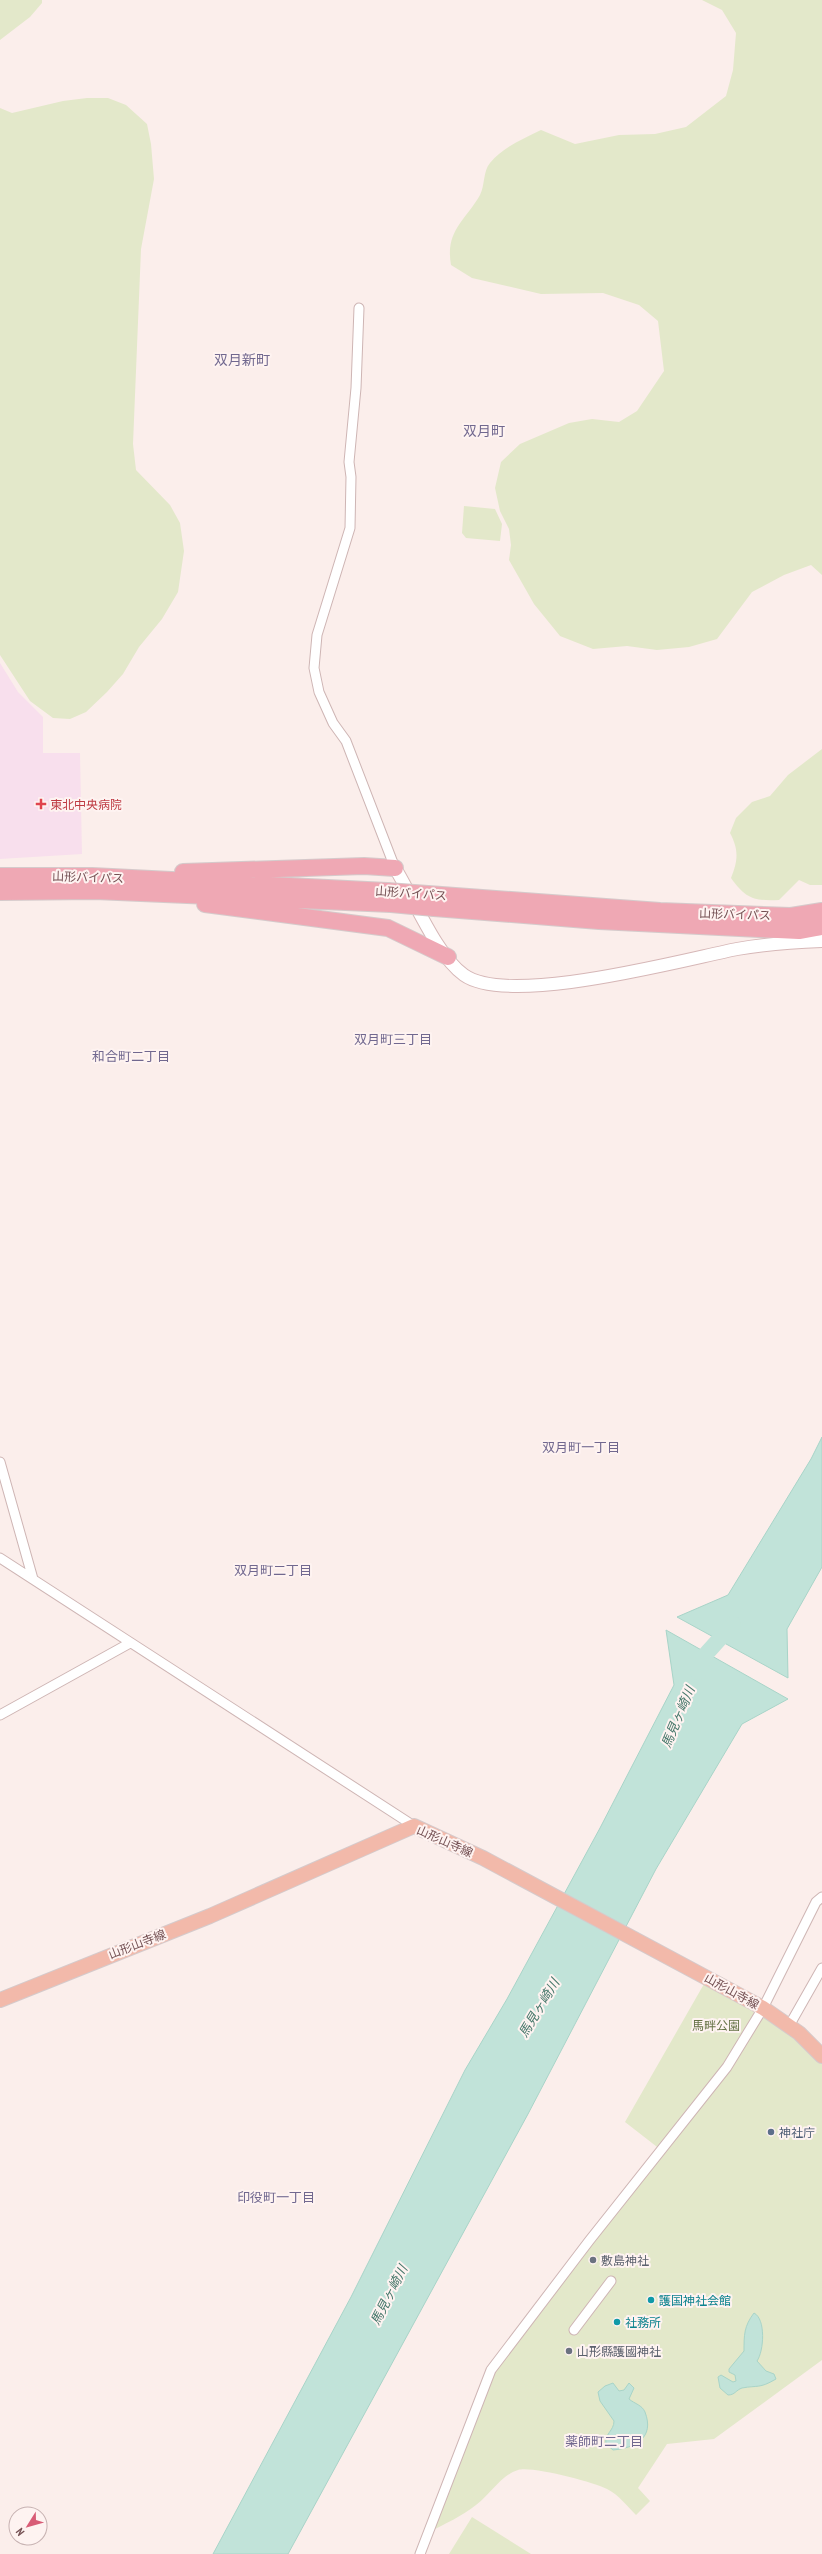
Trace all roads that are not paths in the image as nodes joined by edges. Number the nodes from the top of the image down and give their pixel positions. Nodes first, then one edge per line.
1 (358, 308) dead end
2 (395, 868) junction
3 (0, 876) edge
4 (93, 883) junction
5 (0, 892) edge
6 (431, 901) junction
7 (822, 911) edge
8 (822, 927) edge
9 (822, 941) edge
10 (448, 957) junction
11 (0, 1462) edge
12 (0, 1558) edge
13 (33, 1578) junction
14 (130, 1643) junction
15 (0, 1715) edge
16 (414, 1826) junction
17 (822, 1897) edge
18 (822, 1968) edge
19 (0, 2000) edge
20 (763, 2008) junction
21 (789, 2026) junction
22 (822, 2056) edge
23 (611, 2281) dead end
24 (574, 2330) dead end
25 (420, 2554) edge

1 - 2 street
2 - 4 highway
2 - 10 street
3 - 4 highway, 山形バイパス
4 - 5 highway, 山形バイパス
4 - 6 highway, 山形バイパス, bridge
4 - 10 highway
6 - 7 highway, 山形バイパス
6 - 8 highway, 山形バイパス
9 - 10 street
11 - 13 street
12 - 13 street
13 - 14 street
14 - 15 street
14 - 16 street
16 - 19 main road, 山形山寺線
16 - 20 main road, 山形山寺線
17 - 20 street
18 - 21 street
20 - 21 main road, 山形山寺線
20 - 25 street
21 - 22 main road, 山形山寺線
23 - 24 street

